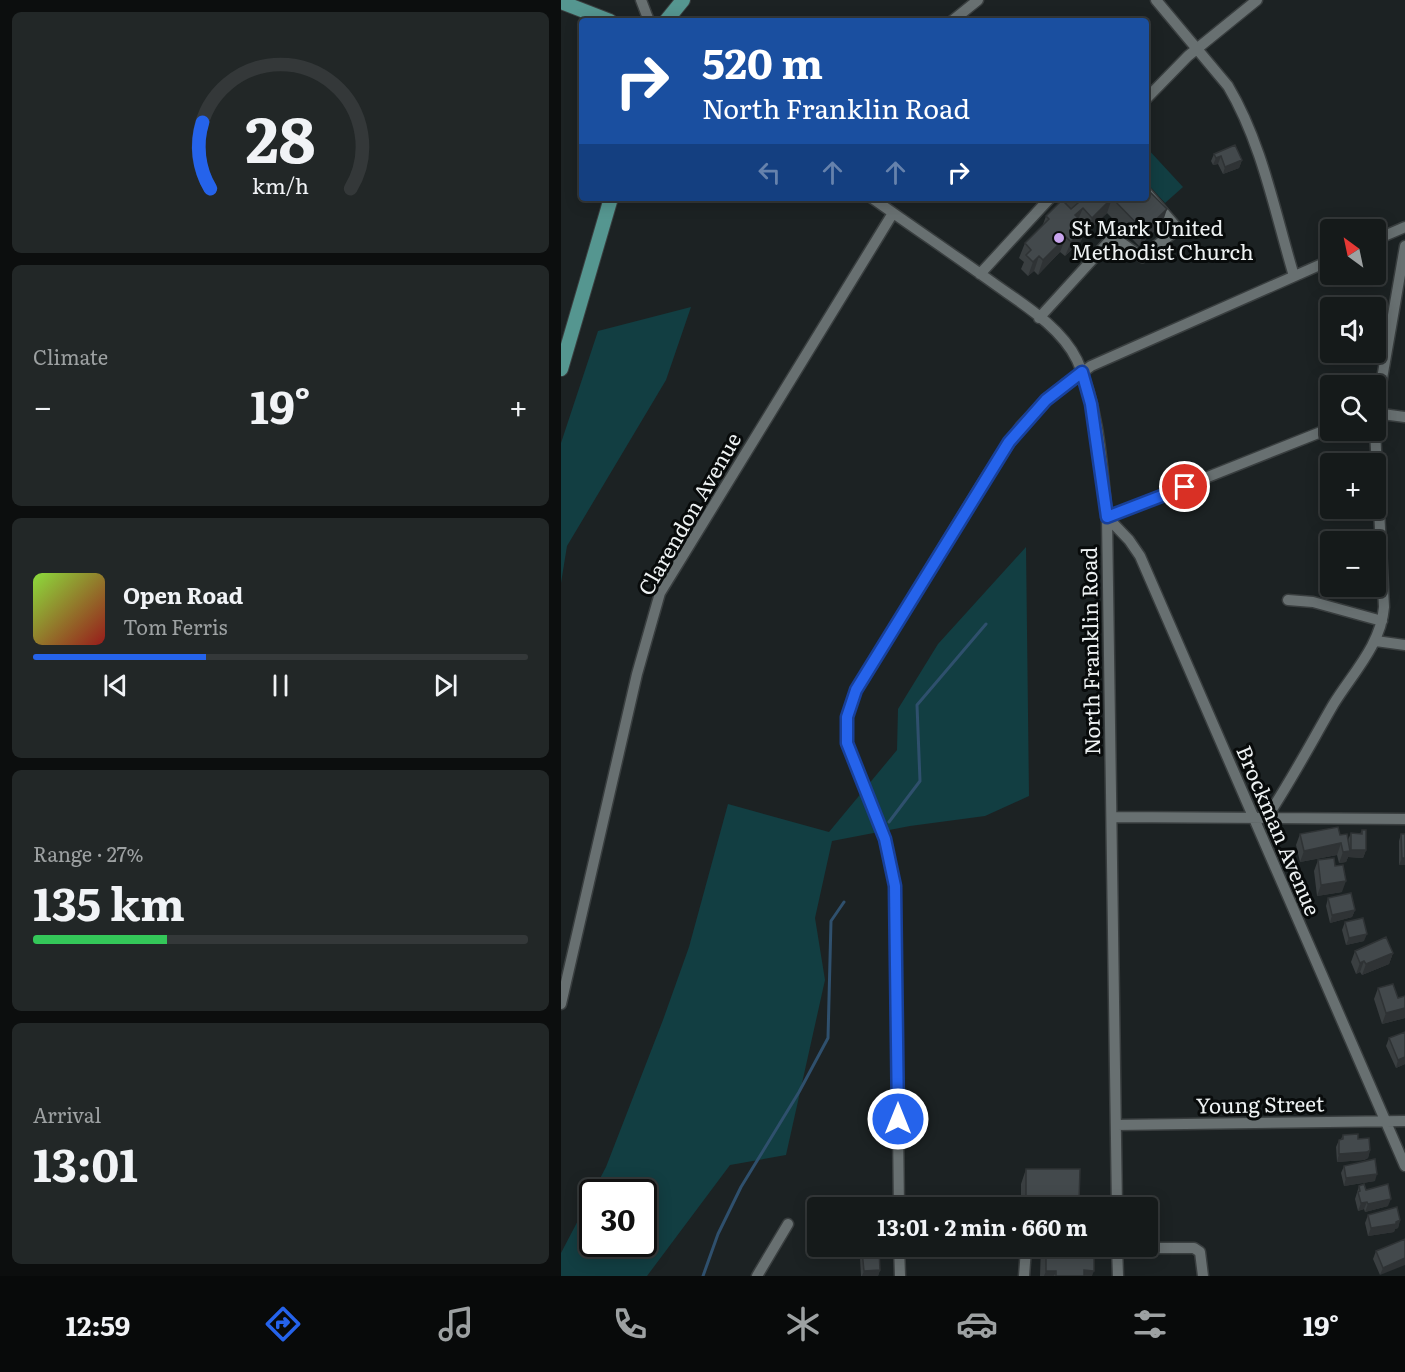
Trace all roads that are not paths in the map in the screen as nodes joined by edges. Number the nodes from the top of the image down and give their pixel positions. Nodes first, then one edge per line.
1 (641, 0) edge
2 (683, 0) edge
3 (978, 0) edge
4 (1156, 0) edge
5 (1257, 0) edge
6 (561, 2) edge
7 (602, 18) edge
8 (648, 18) edge
9 (668, 18) edge
10 (956, 18) edge
11 (1197, 49) junction
12 (1149, 96) edge
13 (1149, 196) edge
14 (610, 201) edge
15 (876, 201) edge
16 (1047, 201) edge
17 (893, 213) junction
18 (1405, 226) edge
19 (1386, 235) edge
20 (1405, 246) edge
21 (1320, 265) edge
22 (980, 274) junction
23 (1294, 276) junction
24 (1039, 318) junction
25 (561, 369) edge
26 (1082, 372) junction
27 (1383, 375) edge
28 (1386, 414) edge
29 (1405, 417) edge
30 (1320, 432) edge
31 (1375, 441) edge
32 (1107, 517) junction
33 (1288, 600) dead end
34 (1382, 621) junction
35 (1375, 641) junction
36 (1405, 645) edge
37 (1253, 816) junction
38 (1113, 817) junction
39 (1267, 818) junction
40 (1405, 819) edge
41 (561, 1004) edge
42 (1386, 1122) junction
43 (1405, 1122) edge
44 (1116, 1125) junction
45 (1405, 1166) edge
46 (899, 1197) edge
47 (1117, 1197) edge
48 (788, 1224) dead end
49 (1158, 1248) edge
50 (899, 1257) edge
51 (1025, 1257) edge
52 (1117, 1257) edge
53 (756, 1276) edge
54 (900, 1276) edge
55 (1024, 1276) edge
56 (1118, 1276) edge
57 (1203, 1276) edge

1 - 8 street
2 - 9 main road
3 - 10 street
4 - 11 street
5 - 11 street
6 - 7 main road
11 - 12 street
11 - 23 street
13 - 24 street
14 - 25 main road
15 - 17 street, North Franklin Road
16 - 22 street
17 - 22 street, North Franklin Road
17 - 41 street, Clarendon Avenue
18 - 19 street
20 - 27 street
21 - 23 street
22 - 24 street, North Franklin Road
23 - 26 street
24 - 26 street, North Franklin Road
26 - 32 street, North Franklin Road
26 - 46 street
28 - 29 street
30 - 32 street
31 - 34 street
32 - 37 street, Brockman Avenue
32 - 38 street, North Franklin Road
33 - 34 street
34 - 35 street
35 - 36 street
35 - 39 street
37 - 38 street
37 - 39 street
37 - 42 street, Brockman Avenue
38 - 44 street, North Franklin Road
39 - 40 street
42 - 43 street, Young Street
42 - 44 street, Young Street
42 - 45 street, Brockman Avenue
44 - 47 street, North Franklin Road
48 - 53 street
49 - 57 street
50 - 54 street
51 - 55 street
52 - 56 street

